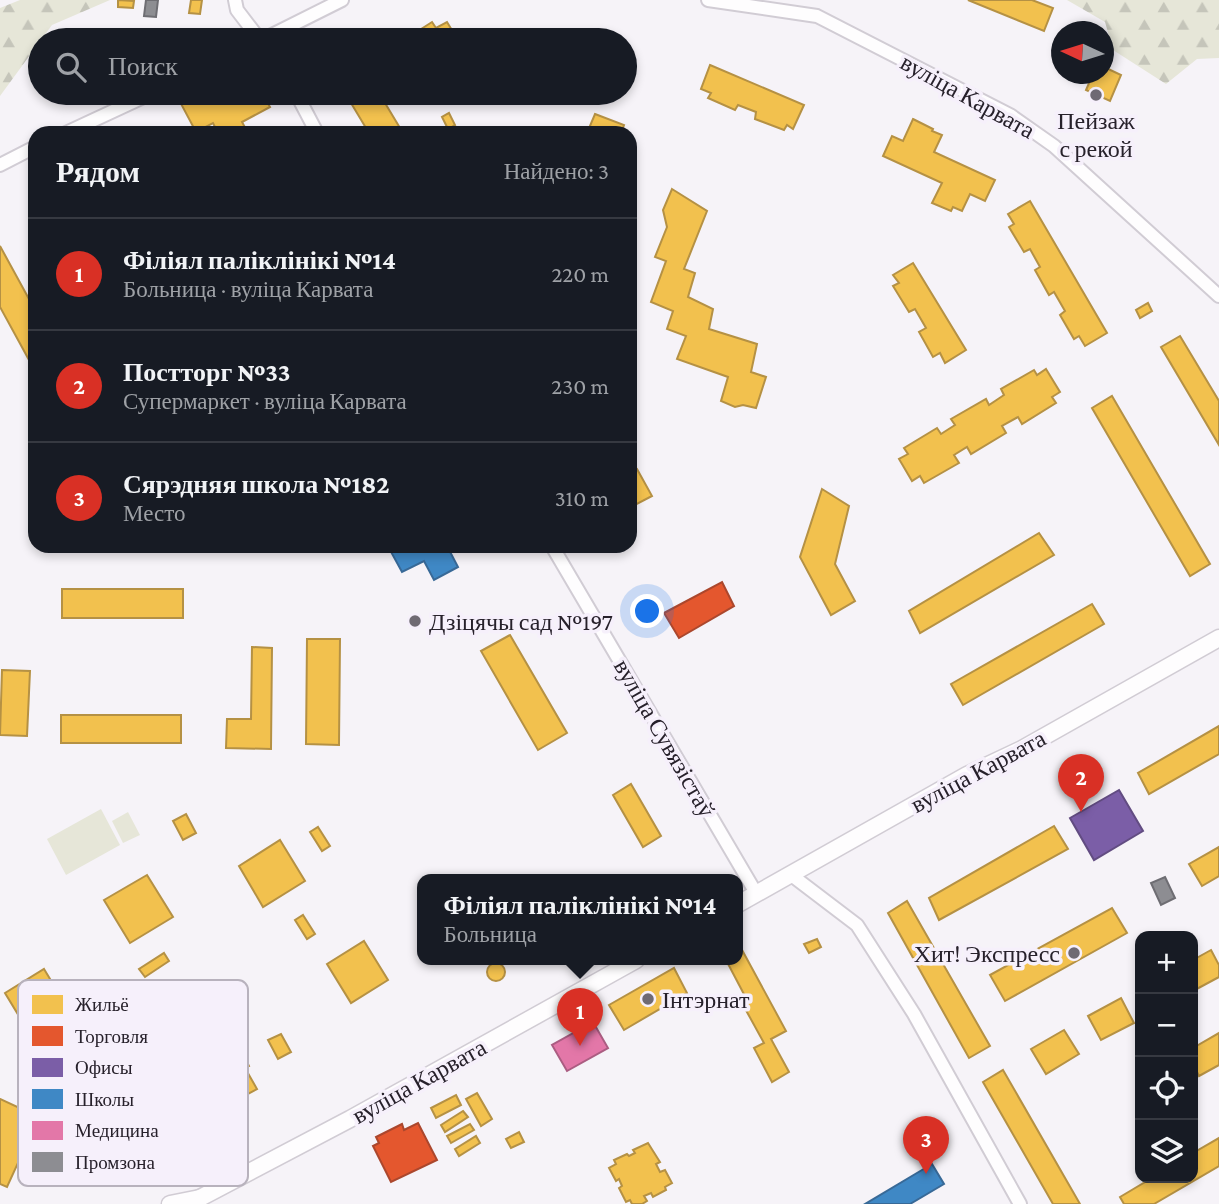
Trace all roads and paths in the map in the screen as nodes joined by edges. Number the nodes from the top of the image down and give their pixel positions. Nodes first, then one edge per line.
1 (235, 0) edge
2 (342, 0) edge
3 (708, 0) edge
4 (251, 28) edge
5 (285, 28) edge
6 (126, 105) edge
7 (302, 105) edge
8 (81, 126) edge
9 (313, 126) edge
10 (28, 151) edge
11 (0, 165) edge
12 (1219, 296) edge
13 (556, 553) edge
14 (1219, 638) edge
15 (790, 874) junction
16 (756, 893) junction
17 (743, 901) edge
18 (627, 965) edge
19 (248, 1173) edge
20 (224, 1186) edge
21 (196, 1201) edge
22 (170, 1204) edge
23 (1020, 1204) edge

1 - 4 street
2 - 5 street
3 - 12 street, вуліца Карвата
6 - 8 street
7 - 9 street
10 - 11 street
13 - 16 street, вуліца Сувязістаў
14 - 15 street, вуліца Карвата
15 - 16 street, вуліца Карвата
15 - 23 street
16 - 17 street, вуліца Карвата
18 - 19 street, вуліца Карвата
20 - 21 street, вуліца Карвата
21 - 22 street, вуліца Карвата

